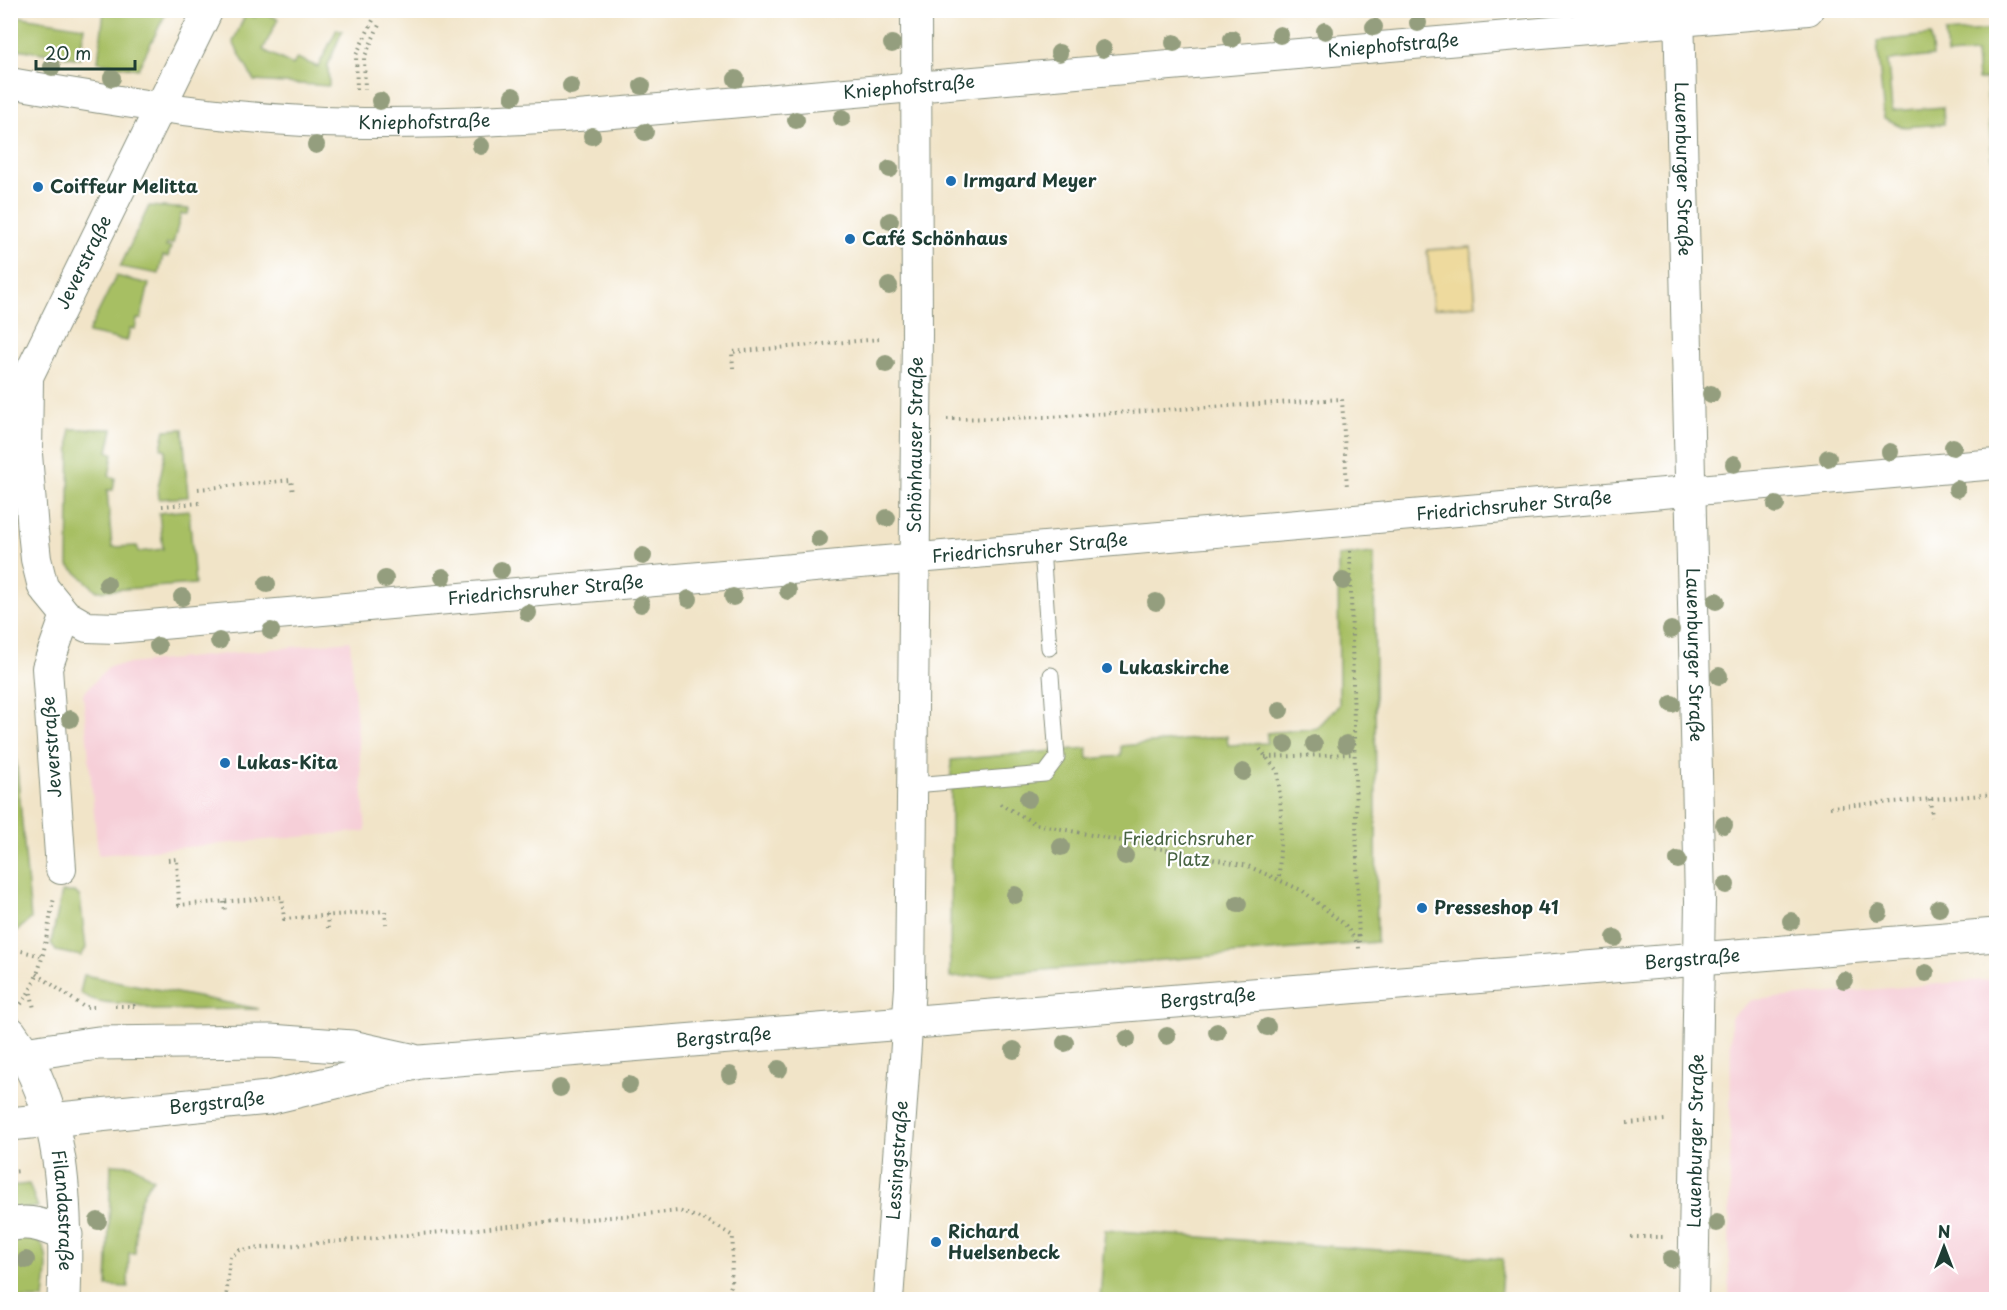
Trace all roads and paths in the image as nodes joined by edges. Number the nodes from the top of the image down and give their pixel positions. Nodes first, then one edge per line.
1 (208, 10) edge
2 (378, 10) edge
3 (916, 10) edge
4 (1809, 10) edge
5 (1679, 16) edge
6 (370, 28) junction
7 (10, 83) edge
8 (915, 87) junction
9 (358, 94) dead end
10 (365, 94) dead end
11 (159, 107) junction
12 (880, 339) dead end
13 (733, 368) dead end
14 (28, 380) junction
15 (10, 410) edge
16 (946, 419) dead end
17 (1996, 464) edge
18 (198, 489) dead end
19 (1347, 490) dead end
20 (1690, 490) junction
21 (293, 493) dead end
22 (200, 503) dead end
23 (162, 506) dead end
24 (22, 525) edge
25 (1350, 547) dead end
26 (1042, 549) junction
27 (916, 560) junction
28 (66, 615) junction
29 (1049, 648) dead end
30 (1051, 675) dead end
31 (1260, 749) dead end
32 (1354, 754) junction
33 (1265, 757) junction
34 (997, 780) junction
35 (914, 785) junction
36 (1996, 794) edge
37 (1930, 799) junction
38 (1830, 807) dead end
39 (1932, 817) dead end
40 (168, 860) dead end
41 (61, 868) joint
42 (178, 880) junction
43 (1279, 880) junction
44 (170, 881) dead end
45 (224, 902) junction
46 (225, 913) dead end
47 (327, 915) junction
48 (386, 924) dead end
49 (328, 928) dead end
50 (1996, 935) edge
51 (10, 948) edge
52 (41, 956) junction
53 (1699, 960) junction
54 (37, 974) junction
55 (84, 1007) dead end
56 (908, 1023) junction
57 (20, 1039) edge
58 (420, 1062) junction
59 (52, 1120) junction
60 (1665, 1120) dead end
61 (1627, 1123) dead end
62 (10, 1124) edge
63 (21, 1171) dead end
64 (10, 1172) edge
65 (10, 1225) edge
66 (66, 1235) junction
67 (1631, 1237) dead end
68 (1663, 1237) dead end
69 (64, 1299) edge
70 (226, 1299) edge
71 (726, 1299) edge
72 (888, 1299) edge
73 (1693, 1299) edge

1 - 11 street, Jeverstraße
2 - 6 path
3 - 8 street, Schönhauser Straße
4 - 5 street, Kniephofstraße
5 - 8 street, Kniephofstraße
5 - 20 street, Lauenburger Straße
6 - 9 path
6 - 10 path
7 - 11 street, Kniephofstraße
8 - 11 street, Kniephofstraße
8 - 27 street, Schönhauser Straße
11 - 14 street, Jeverstraße
12 - 13 path
14 - 15 street
14 - 24 street, Jeverstraße
16 - 19 path
17 - 20 street, Friedrichsruher Straße
18 - 21 path
20 - 26 street, Friedrichsruher Straße
20 - 53 street, Lauenburger Straße
22 - 23 path
24 - 28 street, Jeverstraße
25 - 32 path
26 - 27 street, Friedrichsruher Straße
26 - 29 lane
27 - 28 street, Friedrichsruher Straße
27 - 35 street, Schönhauser Straße
28 - 41 street, Jeverstraße
30 - 34 lane
31 - 33 path
32 - 33 path
32 - 43 path
33 - 43 path
34 - 35 lane
34 - 43 path
35 - 56 street, Schönhauser Straße
36 - 37 path
37 - 38 path
37 - 39 path
40 - 42 path
41 - 52 path
42 - 44 path
42 - 45 path
45 - 46 path
45 - 47 path
47 - 48 path
47 - 49 path
50 - 53 street, Bergstraße
51 - 52 path
52 - 54 path
53 - 56 street, Bergstraße
53 - 73 street, Lauenburger Straße
54 - 55 path
54 - 57 path
56 - 58 street, Bergstraße
56 - 72 street, Lessingstraße
57 - 58 street, Bergstraße
57 - 59 street, Filandastraße
58 - 59 street, Bergstraße
59 - 62 street, Bergstraße
59 - 66 street, Filandastraße
60 - 61 path
63 - 64 path
65 - 66 street
66 - 69 street, Filandastraße
67 - 68 path
70 - 71 path

